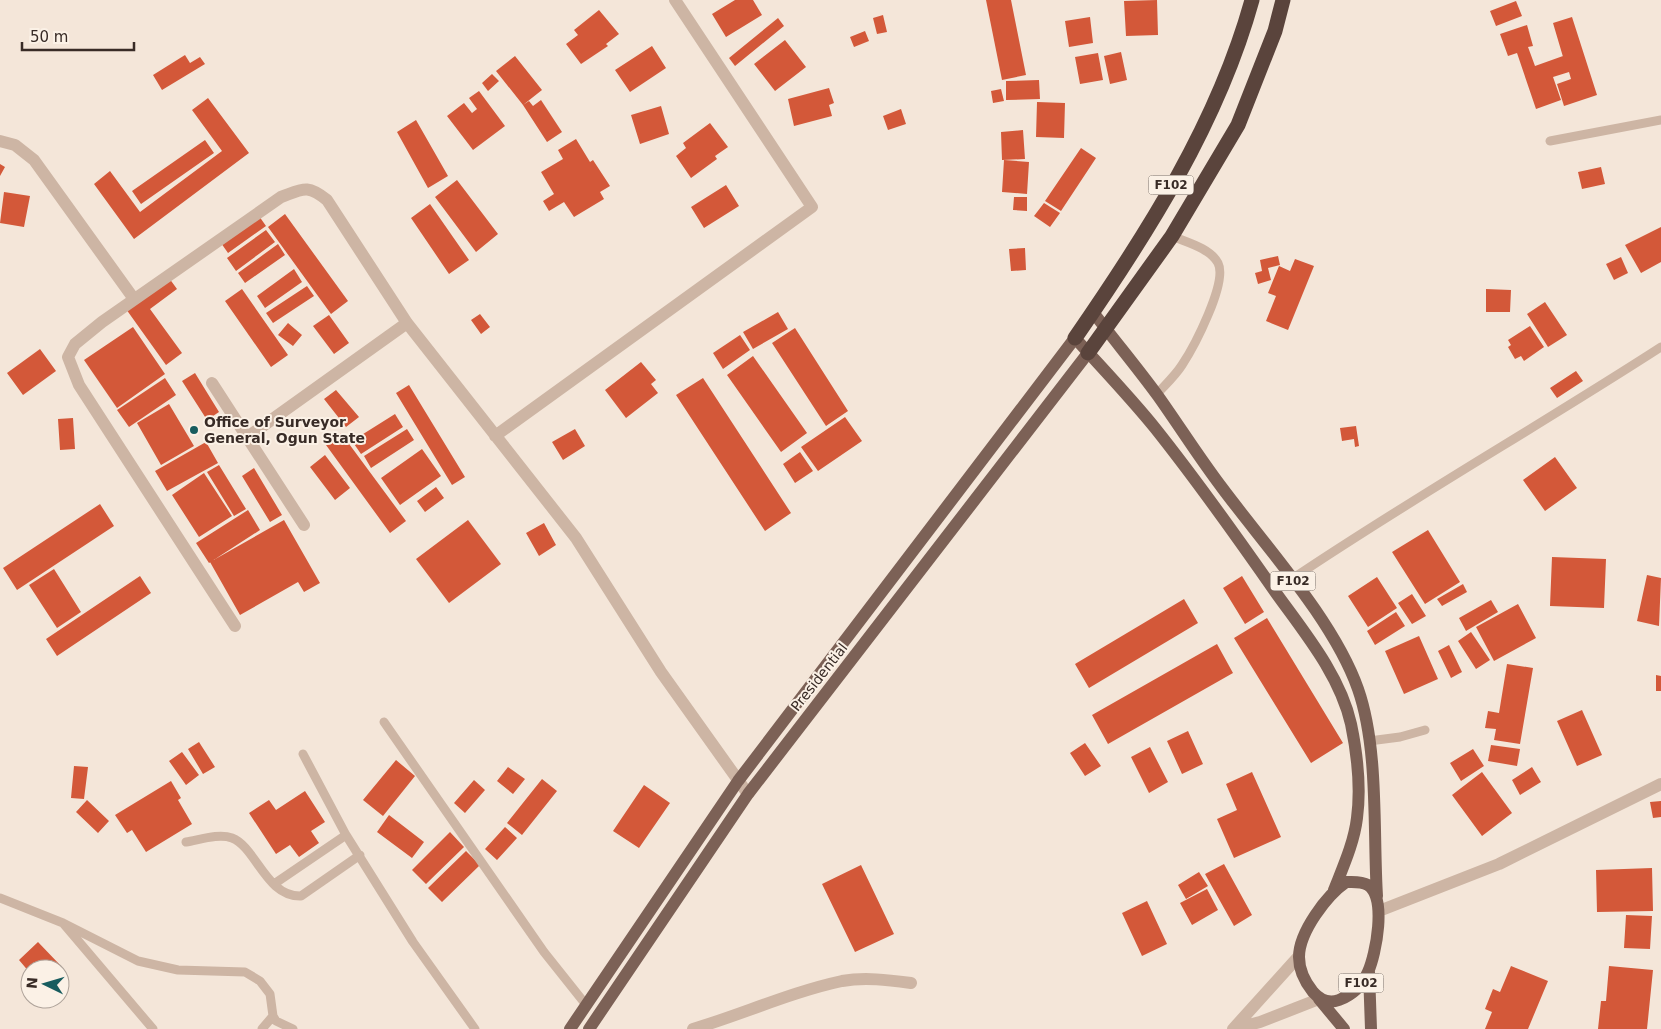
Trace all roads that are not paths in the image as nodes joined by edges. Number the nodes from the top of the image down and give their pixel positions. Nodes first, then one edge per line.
1 (675, 0) edge
2 (1248, 0) edge
3 (1252, 0) edge
4 (1284, 0) edge
5 (1288, 0) edge
6 (1246, 22) junction
7 (1275, 31) junction
8 (1661, 120) edge
9 (0, 141) edge
10 (1550, 141) dead end
11 (1172, 236) junction
12 (134, 299) junction
13 (1093, 312) junction
14 (407, 323) junction
15 (1107, 330) junction
16 (1075, 338) junction
17 (1661, 347) edge
18 (1088, 353) junction
19 (212, 383) dead end
20 (1157, 394) junction
21 (249, 436) junction
22 (495, 436) junction
23 (304, 525) dead end
24 (1292, 579) junction
25 (235, 626) dead end
26 (384, 722) dead end
27 (1425, 730) dead end
28 (1369, 741) junction
29 (303, 754) dead end
30 (738, 781) junction
31 (1661, 784) edge
32 (748, 794) junction
33 (346, 834) junction
34 (186, 842) dead end
35 (360, 855) junction
36 (274, 884) junction
37 (1334, 890) junction
38 (1377, 896) junction
39 (0, 898) edge
40 (1379, 912) junction
41 (63, 923) junction
42 (1299, 956) junction
43 (1368, 972) junction
44 (911, 983) dead end
45 (1319, 999) junction
46 (587, 1006) junction
47 (273, 1016) junction
48 (154, 1029) edge
49 (262, 1029) edge
50 (293, 1029) edge
51 (474, 1029) edge
52 (570, 1029) edge
53 (589, 1029) edge
54 (694, 1029) edge
55 (1233, 1029) edge
56 (1344, 1029) edge
57 (1372, 1029) edge

1 - 22 street
2 - 6 main road
3 - 6 highway, F102
4 - 7 highway, F102
5 - 7 main road
6 - 13 highway, F102
7 - 11 highway, F102
8 - 10 lane
9 - 12 street
11 - 15 highway, F102
11 - 20 lane
12 - 14 street
12 - 25 street
13 - 15 main road, F102
13 - 16 highway, F102
14 - 21 street
14 - 22 street
15 - 18 highway, F102
15 - 20 main road, F102
16 - 18 main road, F102
16 - 30 main road
17 - 24 lane
18 - 32 main road, Presidential
18 - 37 main road, F102
19 - 21 street
20 - 24 main road, F102
21 - 23 street
22 - 30 street
24 - 28 main road, F102
26 - 46 lane
27 - 28 lane
28 - 38 main road, F102
29 - 33 lane
30 - 32 street
30 - 46 main road
31 - 40 street
32 - 53 main road, Presidential
33 - 35 lane
33 - 36 lane
34 - 36 lane
35 - 36 lane
35 - 51 lane
37 - 38 main road
37 - 42 main road, F102
38 - 40 main road, F102
39 - 41 lane
40 - 43 main road, F102
41 - 47 lane
41 - 48 lane
42 - 45 main road, F102
42 - 55 street
43 - 45 main road, F102
43 - 57 main road, F102
44 - 54 street
45 - 55 street
45 - 56 main road, F102
46 - 52 main road
47 - 49 lane
47 - 50 lane

